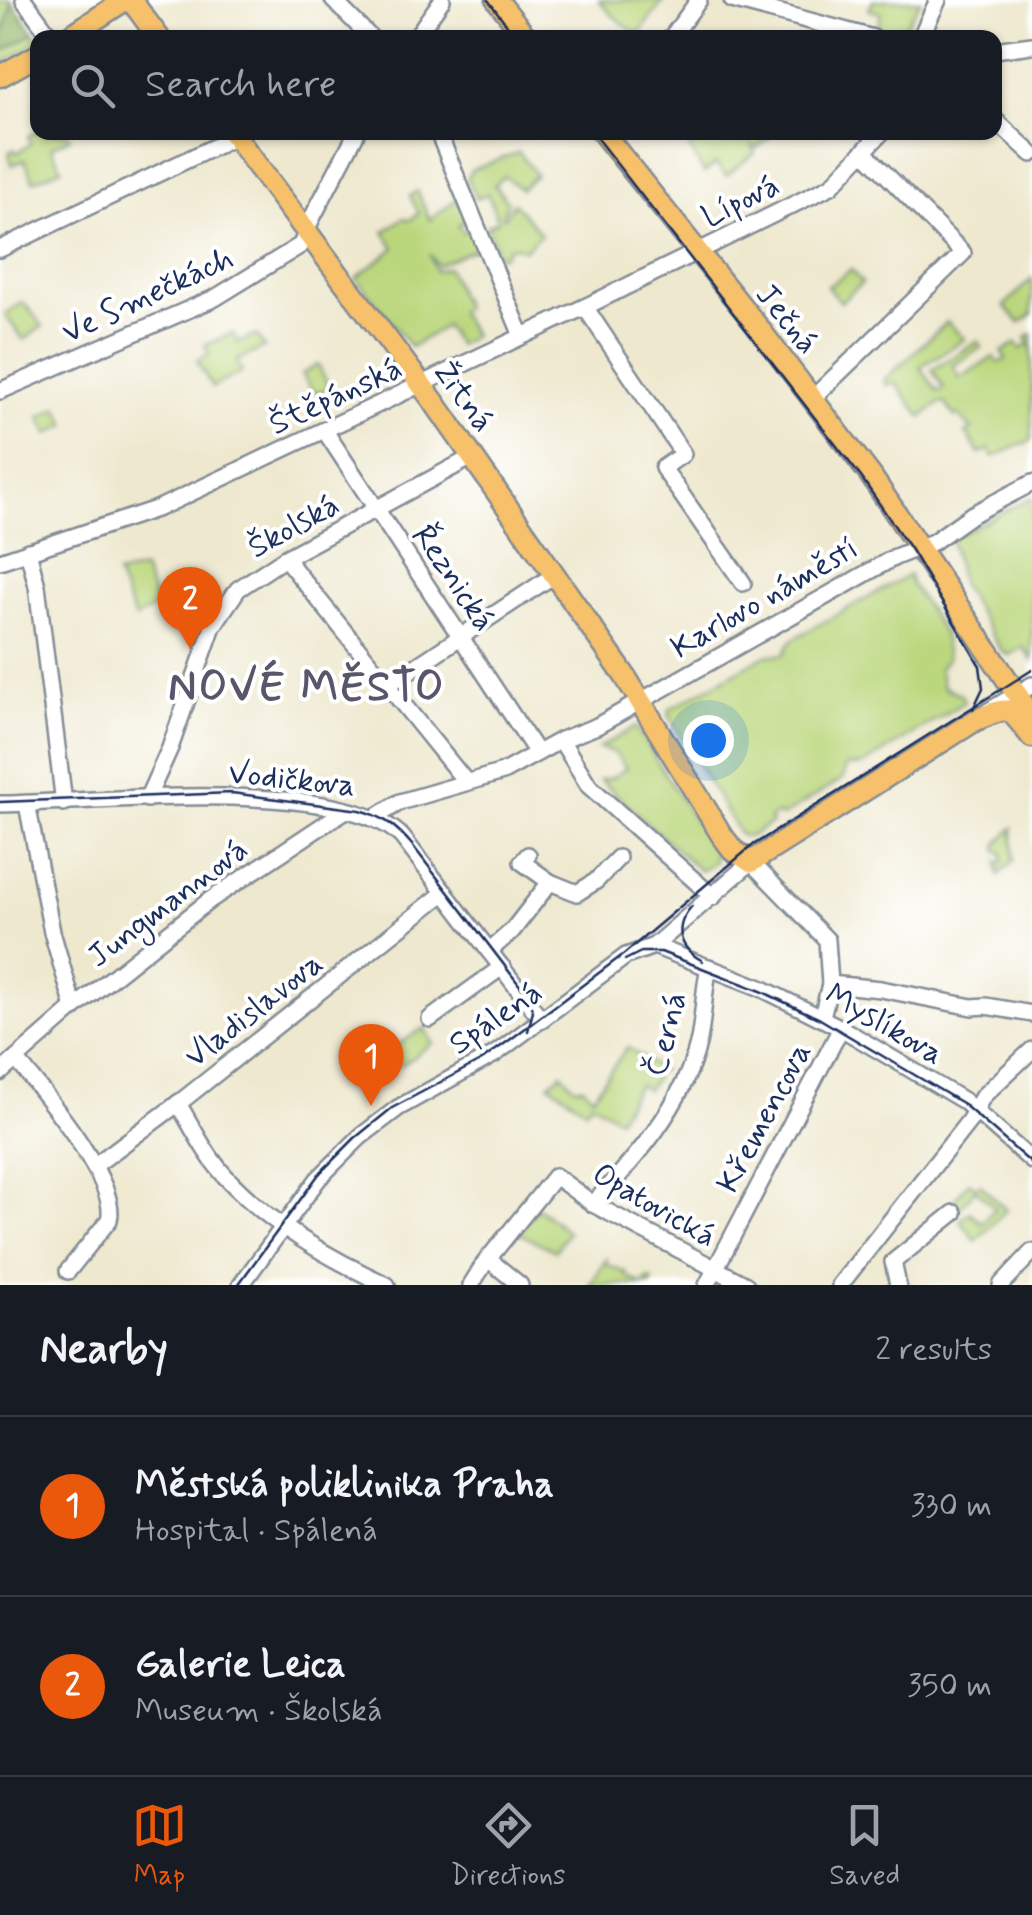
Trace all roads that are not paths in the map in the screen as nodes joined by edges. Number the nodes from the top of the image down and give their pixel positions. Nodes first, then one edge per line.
1 (24, 0) edge
2 (128, 0) edge
3 (333, 0) edge
4 (442, 0) edge
5 (699, 0) edge
6 (732, 0) edge
7 (938, 0) edge
8 (510, 5) edge
9 (46, 30) edge
10 (81, 30) edge
11 (152, 30) edge
12 (363, 30) edge
13 (421, 30) edge
14 (523, 30) edge
15 (677, 30) edge
16 (843, 30) edge
17 (924, 30) edge
18 (1032, 45) edge
19 (1002, 49) edge
20 (30, 59) edge
21 (0, 76) edge
22 (1002, 126) edge
23 (223, 140) edge
24 (237, 140) edge
25 (353, 140) edge
26 (441, 140) edge
27 (608, 140) edge
28 (874, 140) edge
29 (864, 152) junction
30 (1032, 154) edge
31 (306, 232) junction
32 (0, 249) edge
33 (690, 255) junction
34 (585, 307) junction
35 (522, 336) junction
36 (422, 385) junction
37 (0, 391) edge
38 (813, 398) junction
39 (325, 431) junction
40 (472, 457) junction
41 (1032, 483) edge
42 (377, 510) junction
43 (918, 548) junction
44 (28, 551) junction
45 (285, 558) junction
46 (0, 561) edge
47 (554, 574) junction
48 (743, 583) dead end
49 (461, 636) junction
50 (388, 685) junction
51 (1024, 689) edge
52 (641, 700) junction
53 (1032, 717) edge
54 (976, 720) junction
55 (1032, 737) edge
56 (560, 740) junction
57 (538, 754) junction
58 (466, 782) junction
59 (147, 799) junction
60 (64, 803) junction
61 (0, 804) edge
62 (27, 804) junction
63 (346, 810) junction
64 (376, 817) junction
65 (528, 854) dead end
66 (618, 858) dead end
67 (751, 862) junction
68 (550, 882) junction
69 (445, 892) junction
70 (713, 897) junction
71 (680, 925) junction
72 (654, 946) junction
73 (490, 950) junction
74 (692, 961) junction
75 (502, 967) junction
76 (709, 967) junction
77 (830, 984) junction
78 (74, 1008) junction
79 (1032, 1014) edge
80 (822, 1017) junction
81 (430, 1019) dead end
82 (542, 1020) junction
83 (842, 1028) junction
84 (1032, 1038) edge
85 (1032, 1050) edge
86 (16, 1059) junction
87 (0, 1073) edge
88 (178, 1103) junction
89 (976, 1110) junction
90 (1032, 1161) edge
91 (94, 1166) junction
92 (592, 1204) junction
93 (954, 1213) dead end
94 (890, 1223) junction
95 (284, 1226) junction
96 (872, 1244) junction
97 (914, 1245) junction
98 (1032, 1252) edge
99 (488, 1259) junction
100 (893, 1262) junction
101 (715, 1269) junction
102 (68, 1271) dead end
103 (241, 1285) edge
104 (387, 1285) edge
105 (472, 1285) edge
106 (520, 1285) edge
107 (707, 1285) edge
108 (746, 1285) edge
109 (840, 1285) edge
110 (898, 1285) edge
111 (1001, 1285) edge

1 - 9 street
2 - 10 main road
2 - 11 main road
3 - 12 street
4 - 13 street
5 - 15 street
6 - 16 street
7 - 17 street
8 - 14 main road
18 - 19 street
20 - 21 main road
22 - 30 street
23 - 32 street
24 - 31 main road, Žitná
25 - 31 street
26 - 35 street
27 - 33 main road, Ječná
28 - 29 street, Lípová
29 - 33 street, Lípová
29 - 38 street
31 - 36 main road, Žitná
31 - 37 street, Ve Smečkách
33 - 34 street, Štěpánská
33 - 38 main road, Ječná
34 - 35 street, Štěpánská
34 - 48 street
35 - 36 street, Štěpánská
36 - 39 street, Štěpánská
36 - 40 main road, Žitná
38 - 43 main road, Ječná
39 - 42 street, Řeznická
39 - 44 street, Štěpánská
40 - 42 street, Školská
40 - 47 main road, Žitná
41 - 43 street, Karlovo náměstí
42 - 45 street, Školská
42 - 49 street, Řeznická
43 - 51 main road
43 - 52 street, Karlovo náměstí
44 - 46 street, Štěpánská
44 - 60 street
45 - 50 street
45 - 59 street, Školská
47 - 49 street
47 - 52 main road, Žitná
49 - 50 street
49 - 57 street, Řeznická
50 - 58 street
51 - 53 main road
51 - 54 street
52 - 56 street, Karlovo náměstí
52 - 67 main road
54 - 55 main road
54 - 67 main road
56 - 57 street, Vodičkova
56 - 70 street
57 - 58 street, Vodičkova
58 - 64 street, Vodičkova
59 - 60 street, Vodičkova
59 - 63 street, Vodičkova
60 - 62 street, Vodičkova
61 - 62 street, Vodičkova
62 - 78 street
63 - 64 street, Vodičkova
63 - 78 street, Jungmannová
64 - 69 street
65 - 68 street
66 - 68 street
67 - 70 street
67 - 77 street
68 - 73 street
69 - 73 street
69 - 88 street, Vladislavova
70 - 71 street, Spálená
71 - 72 street, Spálená
71 - 74 street
72 - 74 street, Myslíkova
72 - 82 street, Spálená
73 - 75 street
74 - 76 street, Myslíkova
75 - 81 street
75 - 82 street
76 - 80 street, Myslíkova
76 - 92 street, Černá
77 - 79 street
77 - 80 street
78 - 86 street, Jungmannová
80 - 83 street, Myslíkova
82 - 95 street, Spálená
83 - 89 street, Myslíkova
83 - 101 street, Křemencova
84 - 85 street
85 - 89 street
86 - 87 street, Jungmannová
86 - 91 street
88 - 91 street, Vladislavova
88 - 95 street
89 - 90 street, Myslíkova
89 - 94 street
91 - 102 street
92 - 99 street, Opatovická
92 - 101 street, Opatovická
93 - 97 street
94 - 96 street
94 - 97 street
95 - 103 street, Spálená
95 - 104 street
96 - 100 street
96 - 109 street
97 - 100 street
98 - 111 street
99 - 105 street, Opatovická
99 - 106 street
100 - 110 street
101 - 107 street, Křemencova
101 - 108 street, Opatovická

